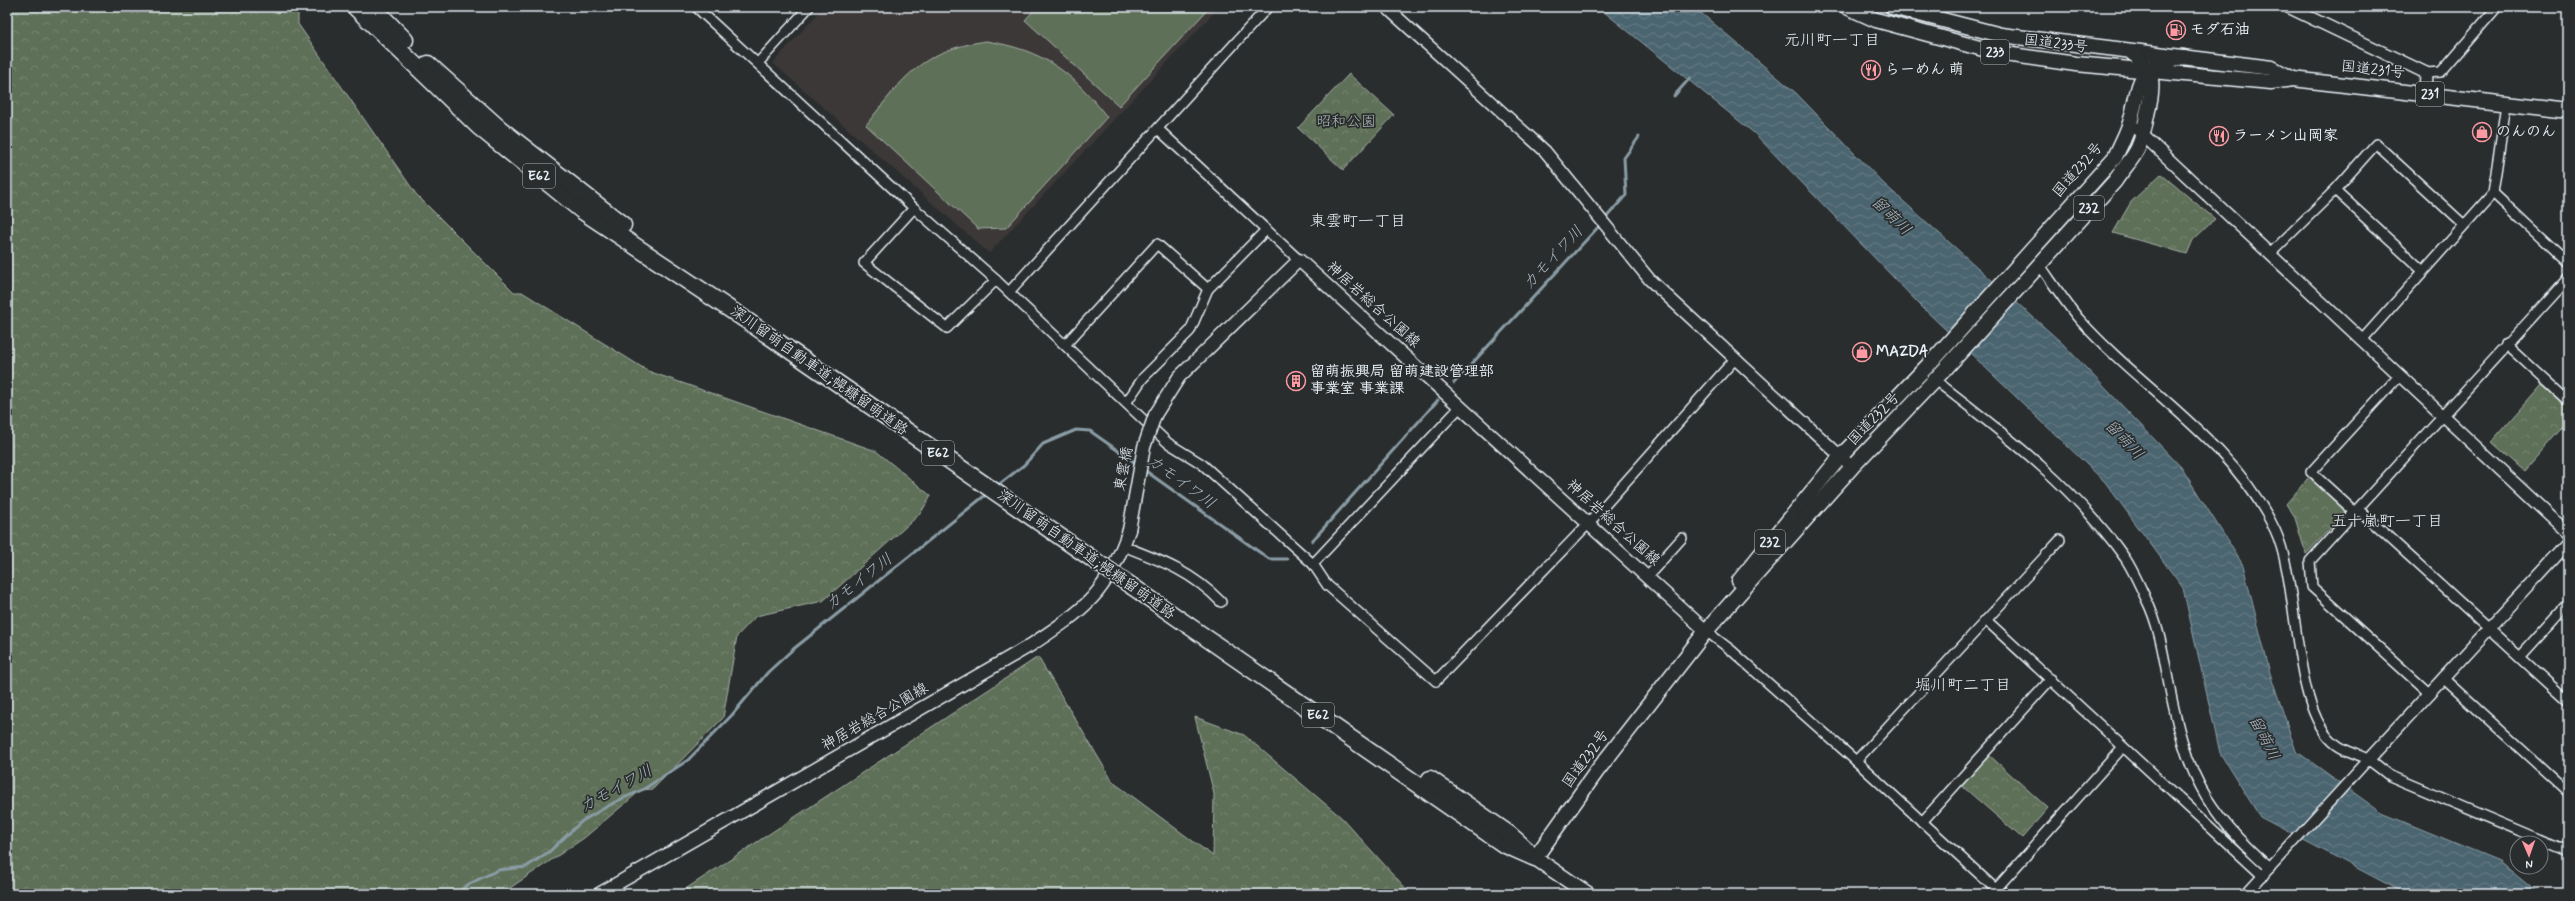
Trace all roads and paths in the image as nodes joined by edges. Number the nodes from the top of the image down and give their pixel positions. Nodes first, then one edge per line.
1 (356, 7) edge
2 (372, 7) edge
3 (696, 7) edge
4 (809, 7) edge
5 (1268, 7) edge
6 (1386, 7) edge
7 (1846, 7) edge
8 (1892, 7) edge
9 (2289, 7) edge
10 (2497, 7) edge
11 (2132, 52) junction
12 (2152, 54) joint
13 (2184, 57) junction
14 (758, 63) junction
15 (2124, 68) junction
16 (2148, 69) junction
17 (2426, 73) junction
18 (2181, 74) junction
19 (2292, 79) junction
20 (2136, 91) junction
21 (2425, 93) junction
22 (2152, 94) junction
23 (2506, 104) junction
24 (2568, 111) edge
25 (2130, 123) junction
26 (1158, 129) junction
27 (2143, 134) junction
28 (2335, 190) junction
29 (2493, 193) junction
30 (914, 208) junction
31 (2463, 224) junction
32 (1266, 230) junction
33 (2270, 254) junction
34 (2567, 259) edge
35 (1300, 260) junction
36 (2039, 264) junction
37 (2423, 271) junction
38 (2568, 278) edge
39 (996, 280) junction
40 (1208, 289) junction
41 (1009, 292) junction
42 (746, 316) junction
43 (2362, 340) junction
44 (2506, 344) junction
45 (1065, 345) junction
46 (1734, 360) junction
47 (2399, 376) junction
48 (1935, 380) junction
49 (2568, 400) edge
50 (1126, 403) junction
51 (1461, 406) junction
52 (1879, 417) junction
53 (2442, 417) junction
54 (1889, 428) junction
55 (1840, 457) junction
56 (1852, 467) junction
57 (2357, 512) junction
58 (1589, 523) junction
59 (1128, 530) joint
60 (2568, 533) edge
61 (1682, 538) dead end
62 (2060, 540) dead end
63 (2568, 543) edge
64 (1123, 546) junction
65 (1313, 564) junction
66 (1648, 576) junction
67 (1221, 602) dead end
68 (2568, 604) edge
69 (1986, 620) junction
70 (2489, 629) junction
71 (1706, 631) junction
72 (2520, 657) junction
73 (2443, 678) junction
74 (2050, 679) junction
75 (2430, 694) junction
76 (2568, 701) edge
77 (2123, 746) junction
78 (1856, 762) junction
79 (2366, 762) junction
80 (2568, 792) edge
81 (1922, 822) junction
82 (2568, 851) edge
83 (1535, 858) junction
84 (2272, 867) junction
85 (2263, 876) junction
86 (1998, 892) edge
87 (2252, 892) edge
88 (599, 894) edge
89 (1588, 894) edge

1 - 42 highway, 深川留萌自動車道;幌糠留萌道路 / E62
2 - 42 highway, 深川留萌自動車道;幌糠留萌道路 / E62
3 - 14 street
4 - 14 street
5 - 26 street
6 - 46 street
7 - 15 highway, 国道233号 / 233
8 - 11 highway, 国道233号 / 233
9 - 17 street
10 - 17 street
11 - 12 highway, 国道233号 / 233
11 - 16 highway
12 - 13 highway, 国道231号 / 231
13 - 16 highway, 国道231号 / 231
13 - 19 highway, 国道231号 / 231
14 - 30 street
15 - 16 highway, 国道233号 / 233
15 - 20 highway
16 - 18 highway, 国道231号 / 231
16 - 20 highway, 国道232号 / 232
16 - 22 highway, 国道232号 / 232
17 - 21 street
18 - 19 highway, 国道231号 / 231
18 - 22 highway
19 - 21 highway, 国道231号 / 231
20 - 25 highway, 国道232号 / 232
21 - 23 highway, 国道231号 / 231
22 - 27 highway, 国道232号 / 232
23 - 24 highway, 国道231号 / 231
23 - 29 street
25 - 27 street
25 - 52 highway, 国道232号 / 232
26 - 32 street
26 - 41 street
27 - 33 street
27 - 36 highway, 国道232号 / 232
28 - 31 street
28 - 33 street
28 - 37 street
29 - 31 street
29 - 34 street
30 - 39 street
30 - 39 street
31 - 37 street
32 - 35 street
32 - 40 street
33 - 43 street
35 - 51 main road, 神居岩総合公園線
35 - 59 main road, 東雲橋, bridge
36 - 48 highway, 国道232号 / 232
36 - 79 street
37 - 43 street
38 - 44 street
39 - 41 street
40 - 45 street
40 - 50 street
41 - 45 street
42 - 83 highway, 深川留萌自動車道;幌糠留萌道路 / E62
43 - 47 street
44 - 49 street
44 - 53 street
45 - 50 street
46 - 55 street
46 - 58 street
47 - 53 street
47 - 57 street
48 - 54 highway, 国道232号 / 232
48 - 84 street
50 - 65 street
51 - 58 main road, 神居岩総合公園線
51 - 65 street
52 - 54 highway
52 - 55 highway, 国道232号 / 232
53 - 57 street
53 - 60 street
54 - 56 highway, 国道232号 / 232
55 - 56 street
55 - 71 highway, 国道232号 / 232
56 - 71 highway, 国道232号 / 232
57 - 70 street
57 - 75 street
58 - 65 street
58 - 66 main road, 神居岩総合公園線
59 - 64 main road, 神居岩総合公園線
61 - 66 street
62 - 69 street
63 - 70 street
64 - 67 street
64 - 88 main road, 神居岩総合公園線
66 - 71 main road, 神居岩総合公園線
68 - 72 street
69 - 74 street
69 - 78 street
70 - 72 street
70 - 73 street
71 - 78 street
71 - 83 highway, 国道232号 / 232
72 - 76 street
73 - 75 street
73 - 80 street
74 - 77 street
74 - 81 street
75 - 79 street
77 - 85 street
77 - 86 street
78 - 81 street
79 - 82 street
79 - 84 street
81 - 86 street
83 - 89 highway
84 - 85 street
85 - 87 street

